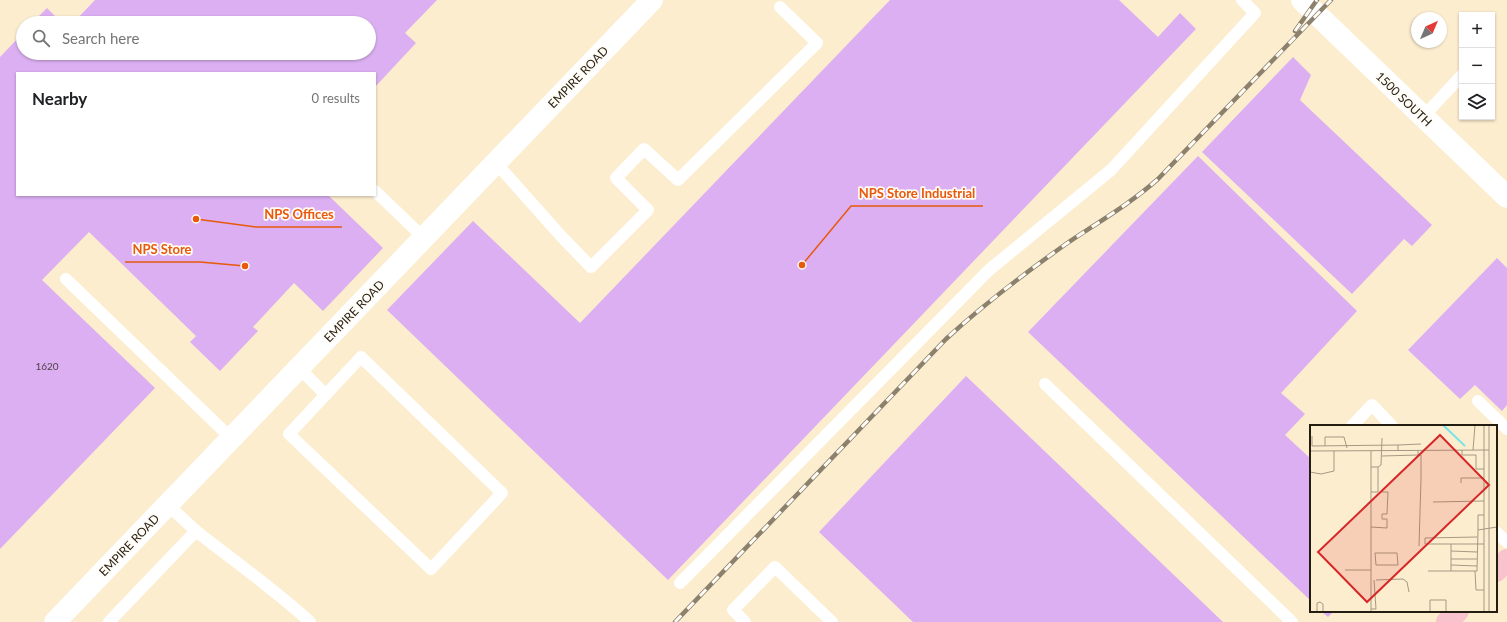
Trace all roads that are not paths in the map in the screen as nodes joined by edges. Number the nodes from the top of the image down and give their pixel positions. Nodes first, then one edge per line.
1 (652, 0) edge
2 (1242, 0) edge
3 (1302, 0) edge
4 (780, 7) dead end
5 (1459, 78) edge
6 (1423, 117) junction
7 (496, 163) junction
8 (376, 192) edge
9 (1507, 198) edge
10 (424, 238) junction
11 (66, 279) dead end
12 (299, 368) junction
13 (1045, 384) dead end
14 (326, 395) junction
15 (1478, 401) dead end
16 (1353, 425) edge
17 (1391, 425) edge
18 (1507, 429) edge
19 (231, 438) junction
20 (168, 505) junction
21 (196, 530) junction
22 (1497, 533) edge
23 (1507, 542) edge
24 (1507, 560) edge
25 (1497, 571) edge
26 (680, 583) dead end
27 (1457, 612) edge
28 (55, 622) edge
29 (109, 622) edge
30 (310, 622) edge
31 (745, 622) edge
32 (832, 622) edge
33 (1292, 622) edge
34 (1447, 622) edge

1 - 7 street, EMPIRE ROAD
2 - 26 lane
3 - 6 street, 1500 SOUTH
4 - 7 lane
5 - 6 lane
6 - 9 street, 1500 SOUTH
7 - 10 street, EMPIRE ROAD
8 - 10 lane
10 - 12 street, EMPIRE ROAD
11 - 19 lane
12 - 14 lane
12 - 19 street, EMPIRE ROAD
13 - 33 lane
14 - 14 lane
15 - 18 lane
16 - 17 lane
19 - 20 street, EMPIRE ROAD
20 - 21 lane
20 - 28 street, EMPIRE ROAD
21 - 29 lane
21 - 30 lane
22 - 23 lane
24 - 25 main road
27 - 34 main road
31 - 32 lane

